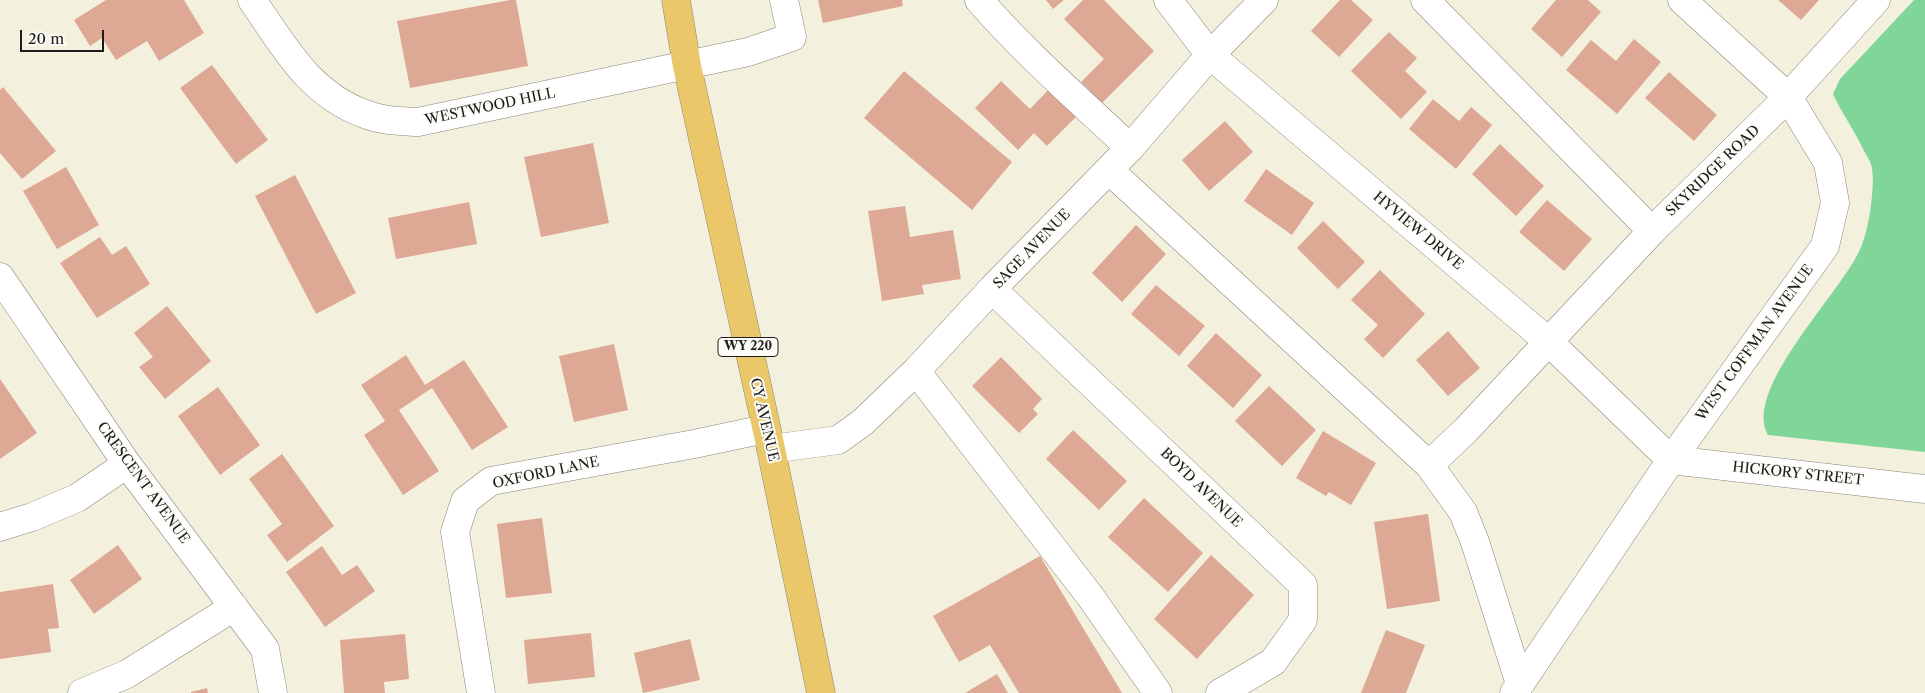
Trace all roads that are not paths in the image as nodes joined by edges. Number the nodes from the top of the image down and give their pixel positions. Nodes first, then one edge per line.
1 (252, 0) edge
2 (676, 0) edge
3 (784, 0) edge
4 (979, 0) edge
5 (1168, 0) edge
6 (1264, 0) edge
7 (1425, 0) edge
8 (1682, 0) edge
9 (1876, 0) edge
10 (1210, 55) junction
11 (687, 66) junction
12 (1788, 97) junction
13 (1130, 148) junction
14 (1109, 170) junction
15 (1652, 231) junction
16 (0, 277) edge
17 (992, 289) junction
18 (1549, 342) junction
19 (916, 371) junction
20 (768, 439) junction
21 (1671, 460) junction
22 (127, 464) junction
23 (1429, 465) junction
24 (1925, 489) edge
25 (0, 527) edge
26 (234, 607) junction
27 (1517, 688) edge
28 (82, 693) edge
29 (273, 693) edge
30 (481, 693) edge
31 (821, 693) edge
32 (1158, 693) edge
33 (1220, 693) edge

1 - 11 street, WESTWOOD HILL
2 - 11 main road, CY AVENUE / WY 220
3 - 11 street, WESTWOOD HILL
4 - 13 street
5 - 10 street, HYVIEW DRIVE
6 - 10 street, SAGE AVENUE
7 - 15 street
8 - 12 street, WEST COFFMAN AVENUE
9 - 12 street, SKYRIDGE ROAD
10 - 13 street, SAGE AVENUE
10 - 18 street, HYVIEW DRIVE
11 - 20 main road, CY AVENUE / WY 220
12 - 15 street, SKYRIDGE ROAD
12 - 21 street, WEST COFFMAN AVENUE
13 - 14 street, SAGE AVENUE
14 - 17 street, SAGE AVENUE
14 - 23 street
15 - 18 street, SKYRIDGE ROAD
16 - 22 street, CRESCENT AVENUE
17 - 19 street, SAGE AVENUE
17 - 33 street, BOYD AVENUE
18 - 21 street, HYVIEW DRIVE
18 - 23 street, SKYRIDGE ROAD
19 - 20 street, SAGE AVENUE
19 - 32 street
20 - 30 street, OXFORD LANE
20 - 31 main road, CY AVENUE / WY 220
21 - 24 street, HICKORY STREET
21 - 27 street, WEST COFFMAN AVENUE
22 - 25 street
22 - 26 street, CRESCENT AVENUE
23 - 27 street
26 - 28 street
26 - 29 street, CRESCENT AVENUE

